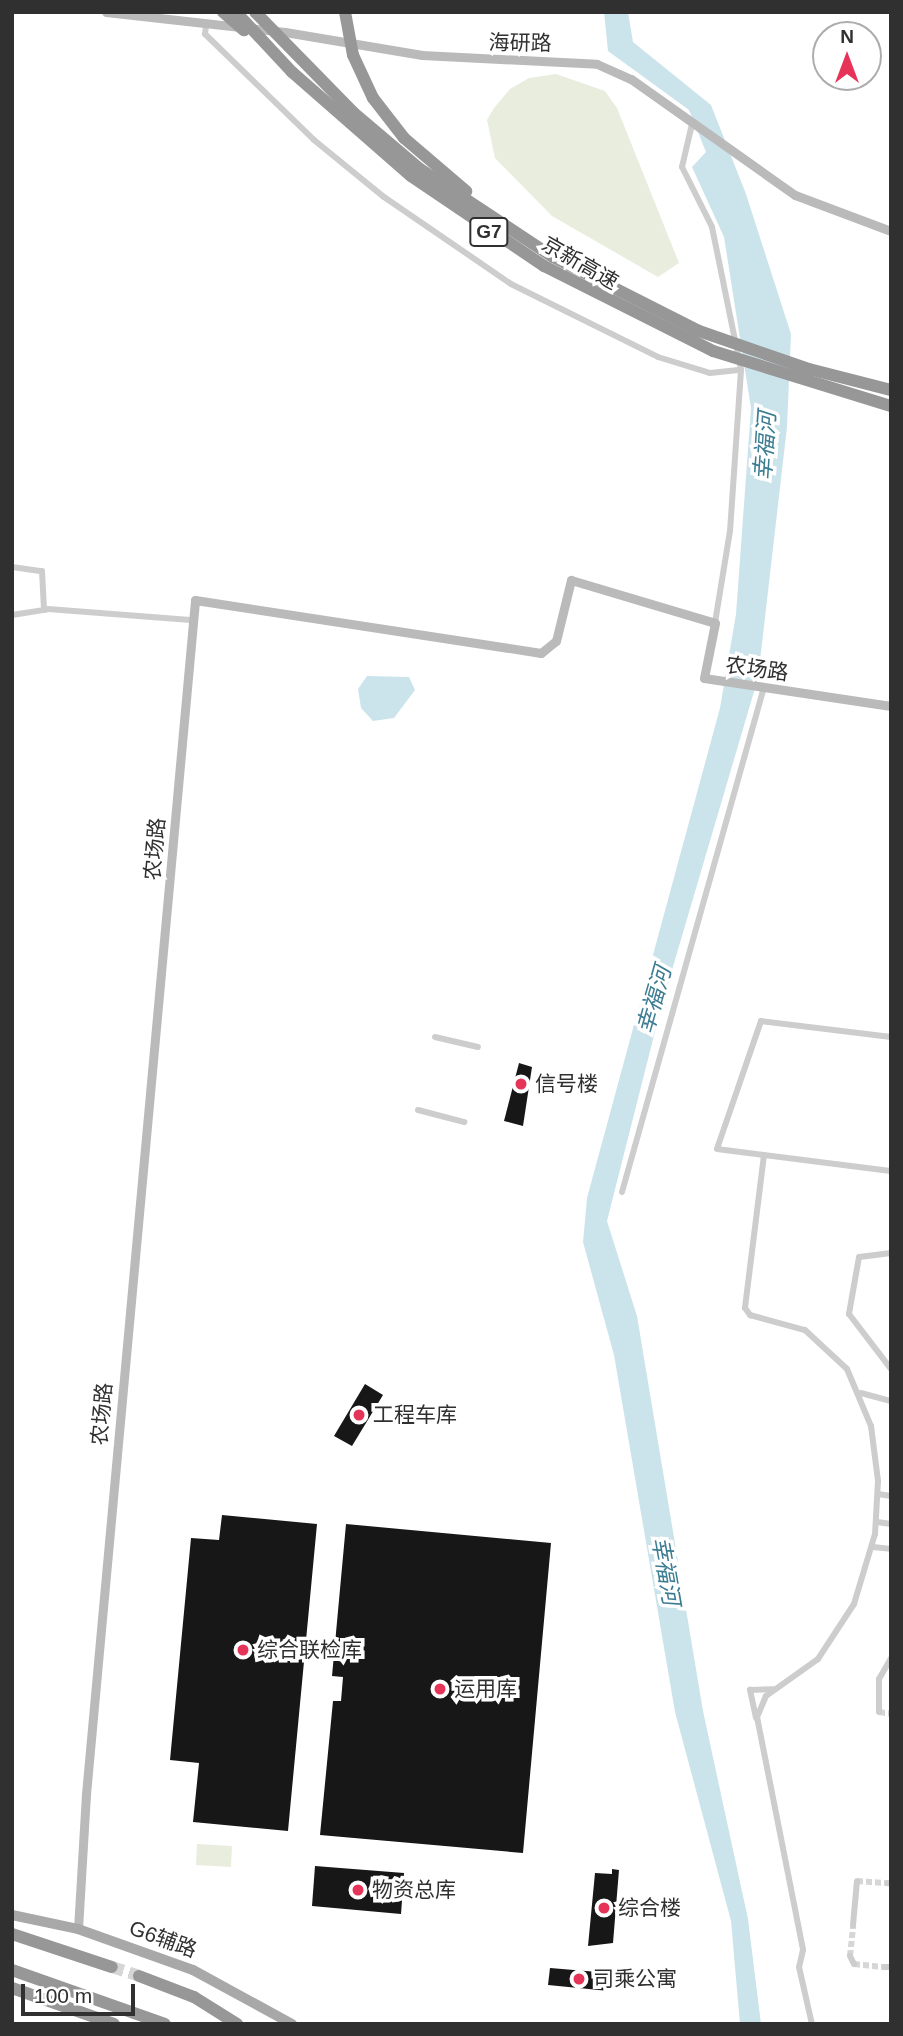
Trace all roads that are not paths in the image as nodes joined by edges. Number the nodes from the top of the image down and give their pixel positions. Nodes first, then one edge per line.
1 (106, 12) edge
2 (223, 12) edge
3 (255, 12) edge
4 (345, 12) edge
5 (239, 19) edge
6 (206, 26) junction
7 (696, 127) junction
8 (891, 231) edge
9 (553, 257) junction
10 (741, 370) junction
11 (891, 390) edge
12 (891, 406) edge
13 (12, 567) edge
14 (44, 610) junction
15 (12, 615) edge
16 (191, 620) junction
17 (715, 623) junction
18 (762, 687) junction
19 (891, 706) edge
20 (435, 1037) dead end
21 (891, 1037) edge
22 (478, 1048) dead end
23 (418, 1111) dead end
24 (464, 1122) dead end
25 (764, 1155) junction
26 (891, 1171) edge
27 (622, 1192) dead end
28 (891, 1253) edge
29 (891, 1353) edge
30 (883, 1358) junction
31 (891, 1369) edge
32 (860, 1393) junction
33 (891, 1401) edge
34 (878, 1494) junction
35 (891, 1496) edge
36 (877, 1522) junction
37 (891, 1524) edge
38 (873, 1546) junction
39 (891, 1549) edge
40 (891, 1658) edge
41 (775, 1689) junction
42 (879, 1712) dead end
43 (757, 1723) junction
44 (857, 1881) dead end
45 (12, 1915) edge
46 (853, 1925) tunnel mouth
47 (78, 1929) junction
48 (12, 1934) edge
49 (850, 1956) tunnel mouth
50 (854, 1964) dead end
51 (112, 1967) tunnel mouth
52 (12, 1970) edge
53 (139, 1976) tunnel mouth
54 (12, 1988) edge
55 (114, 2024) edge
56 (165, 2024) edge
57 (237, 2024) edge
58 (292, 2024) edge
59 (811, 2024) edge

1 - 6 street, 海研路
2 - 5 highway, 京新高速
3 - 9 highway, 京新高速 / G7
4 - 9 highway
5 - 12 highway, 京新高速 / G7
6 - 7 street, 海研路
6 - 10 street
7 - 8 street, 海研路
7 - 10 street
9 - 11 highway, 京新高速 / G7
10 - 17 street
13 - 14 street
14 - 15 street
14 - 16 street
16 - 17 street
16 - 47 street, 农场路
17 - 18 street, 农场路
18 - 19 street, 农场路
18 - 27 street
20 - 22 street
21 - 25 street
23 - 24 street
25 - 26 street
25 - 32 street
28 - 30 street
29 - 30 street
30 - 31 street
32 - 33 street
32 - 34 street
34 - 35 street
34 - 36 street
36 - 37 street
36 - 38 street
38 - 39 street
38 - 41 street
40 - 42 street
41 - 43 street
41 - 43 street
43 - 59 street
44 - 46 street
45 - 47 main road, G6辅路
47 - 58 main road, G6辅路
48 - 51 highway
49 - 50 street
52 - 56 highway
53 - 57 highway
54 - 55 highway

